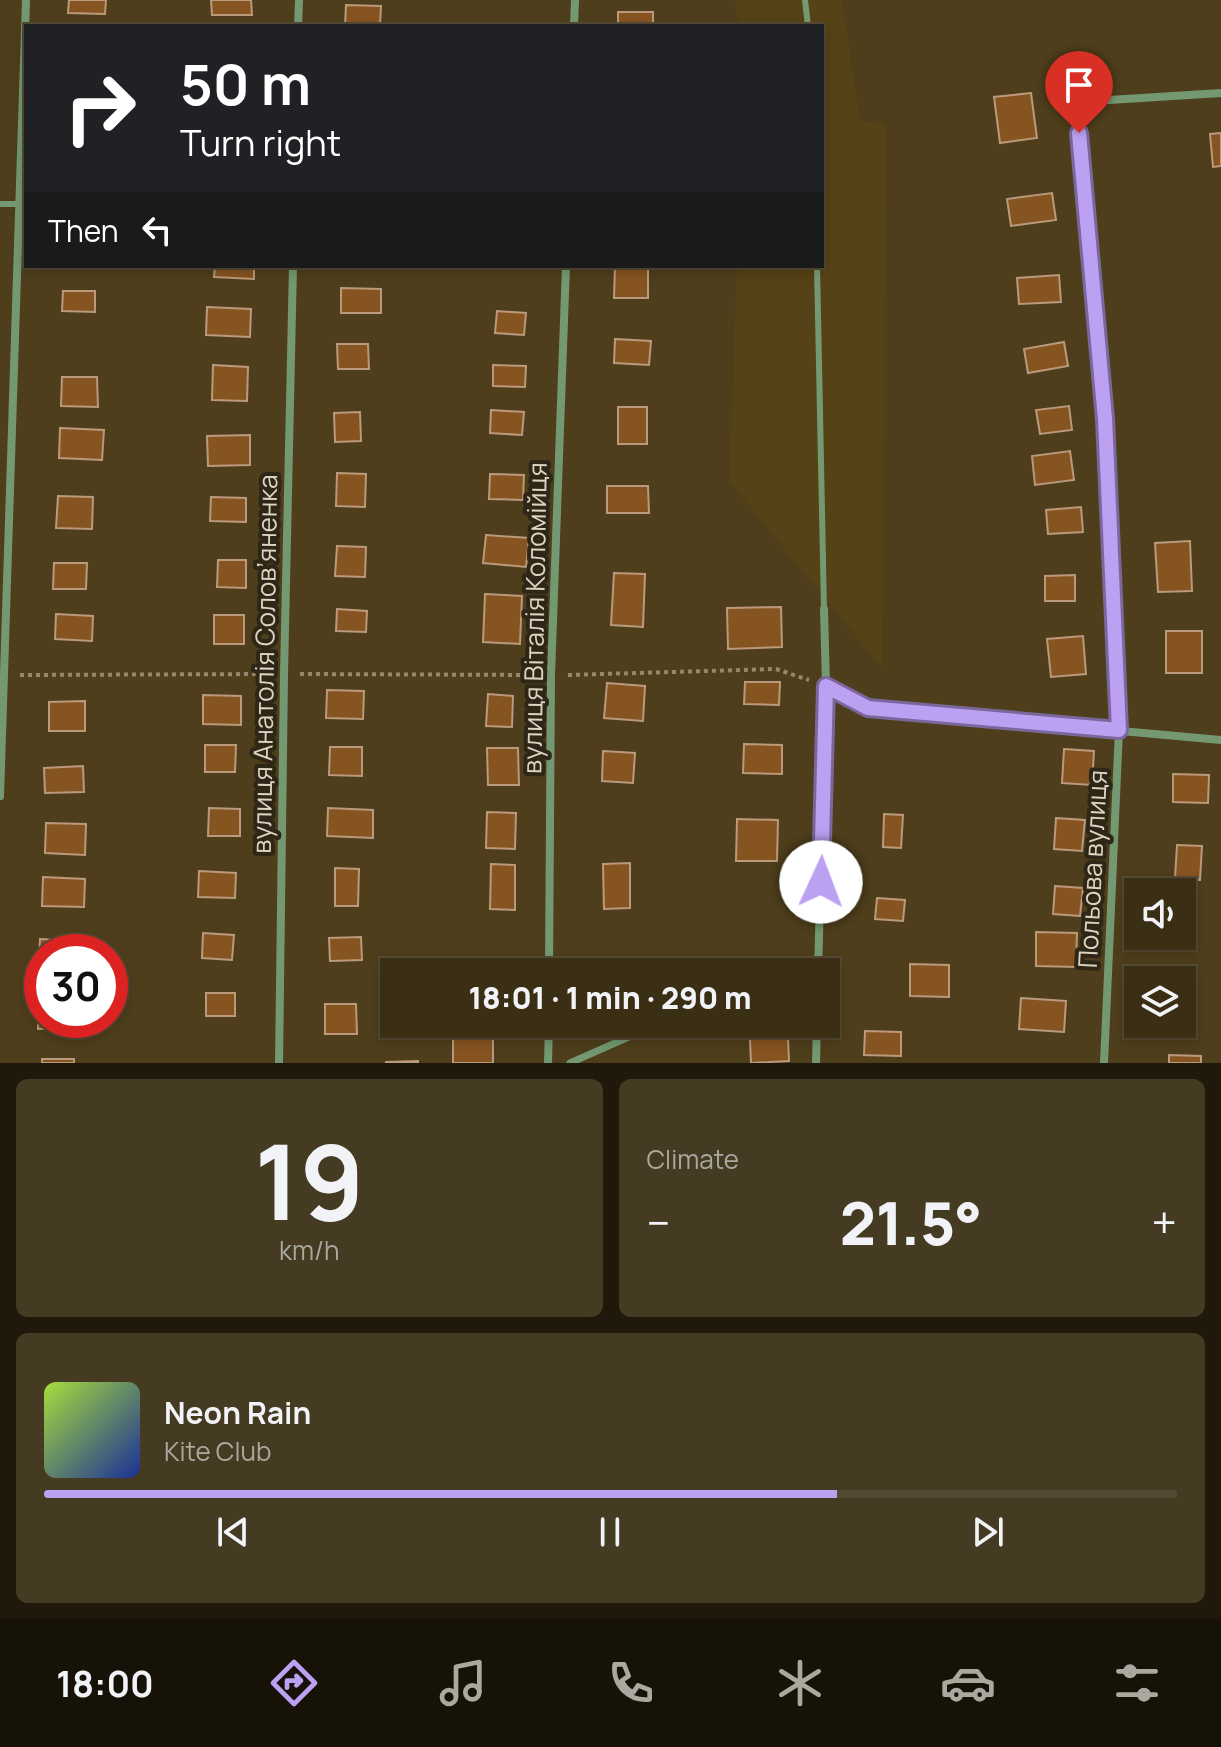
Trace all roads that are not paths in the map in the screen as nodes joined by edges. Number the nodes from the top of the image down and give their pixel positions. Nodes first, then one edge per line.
1 (26, 0) edge
2 (299, 0) edge
3 (575, 0) edge
4 (805, 0) edge
5 (25, 24) edge
6 (298, 24) edge
7 (574, 24) edge
8 (808, 24) edge
9 (24, 68) edge
10 (1221, 93) edge
11 (0, 204) edge
12 (20, 204) junction
13 (293, 268) edge
14 (566, 268) edge
15 (817, 268) edge
16 (824, 609) joint
17 (826, 686) junction
18 (1119, 730) junction
19 (1221, 740) edge
20 (0, 796) edge
21 (549, 958) edge
22 (818, 958) edge
23 (549, 1038) edge
24 (626, 1038) edge
25 (817, 1038) edge
26 (279, 1063) edge
27 (548, 1063) edge
28 (570, 1063) edge
29 (816, 1063) edge
30 (1104, 1063) edge

1 - 5 street
2 - 6 street
3 - 7 street
4 - 8 lane
9 - 12 street
10 - 18 street, Польова вулиця
11 - 12 lane
12 - 20 street
13 - 26 street, вулиця Анатолія Соловʼяненка
14 - 21 street, вулиця Віталія Коломійця
15 - 16 lane
16 - 17 street
17 - 18 street
17 - 22 street
18 - 19 street
18 - 30 street, Польова вулиця
23 - 27 street
24 - 28 street
25 - 29 street

